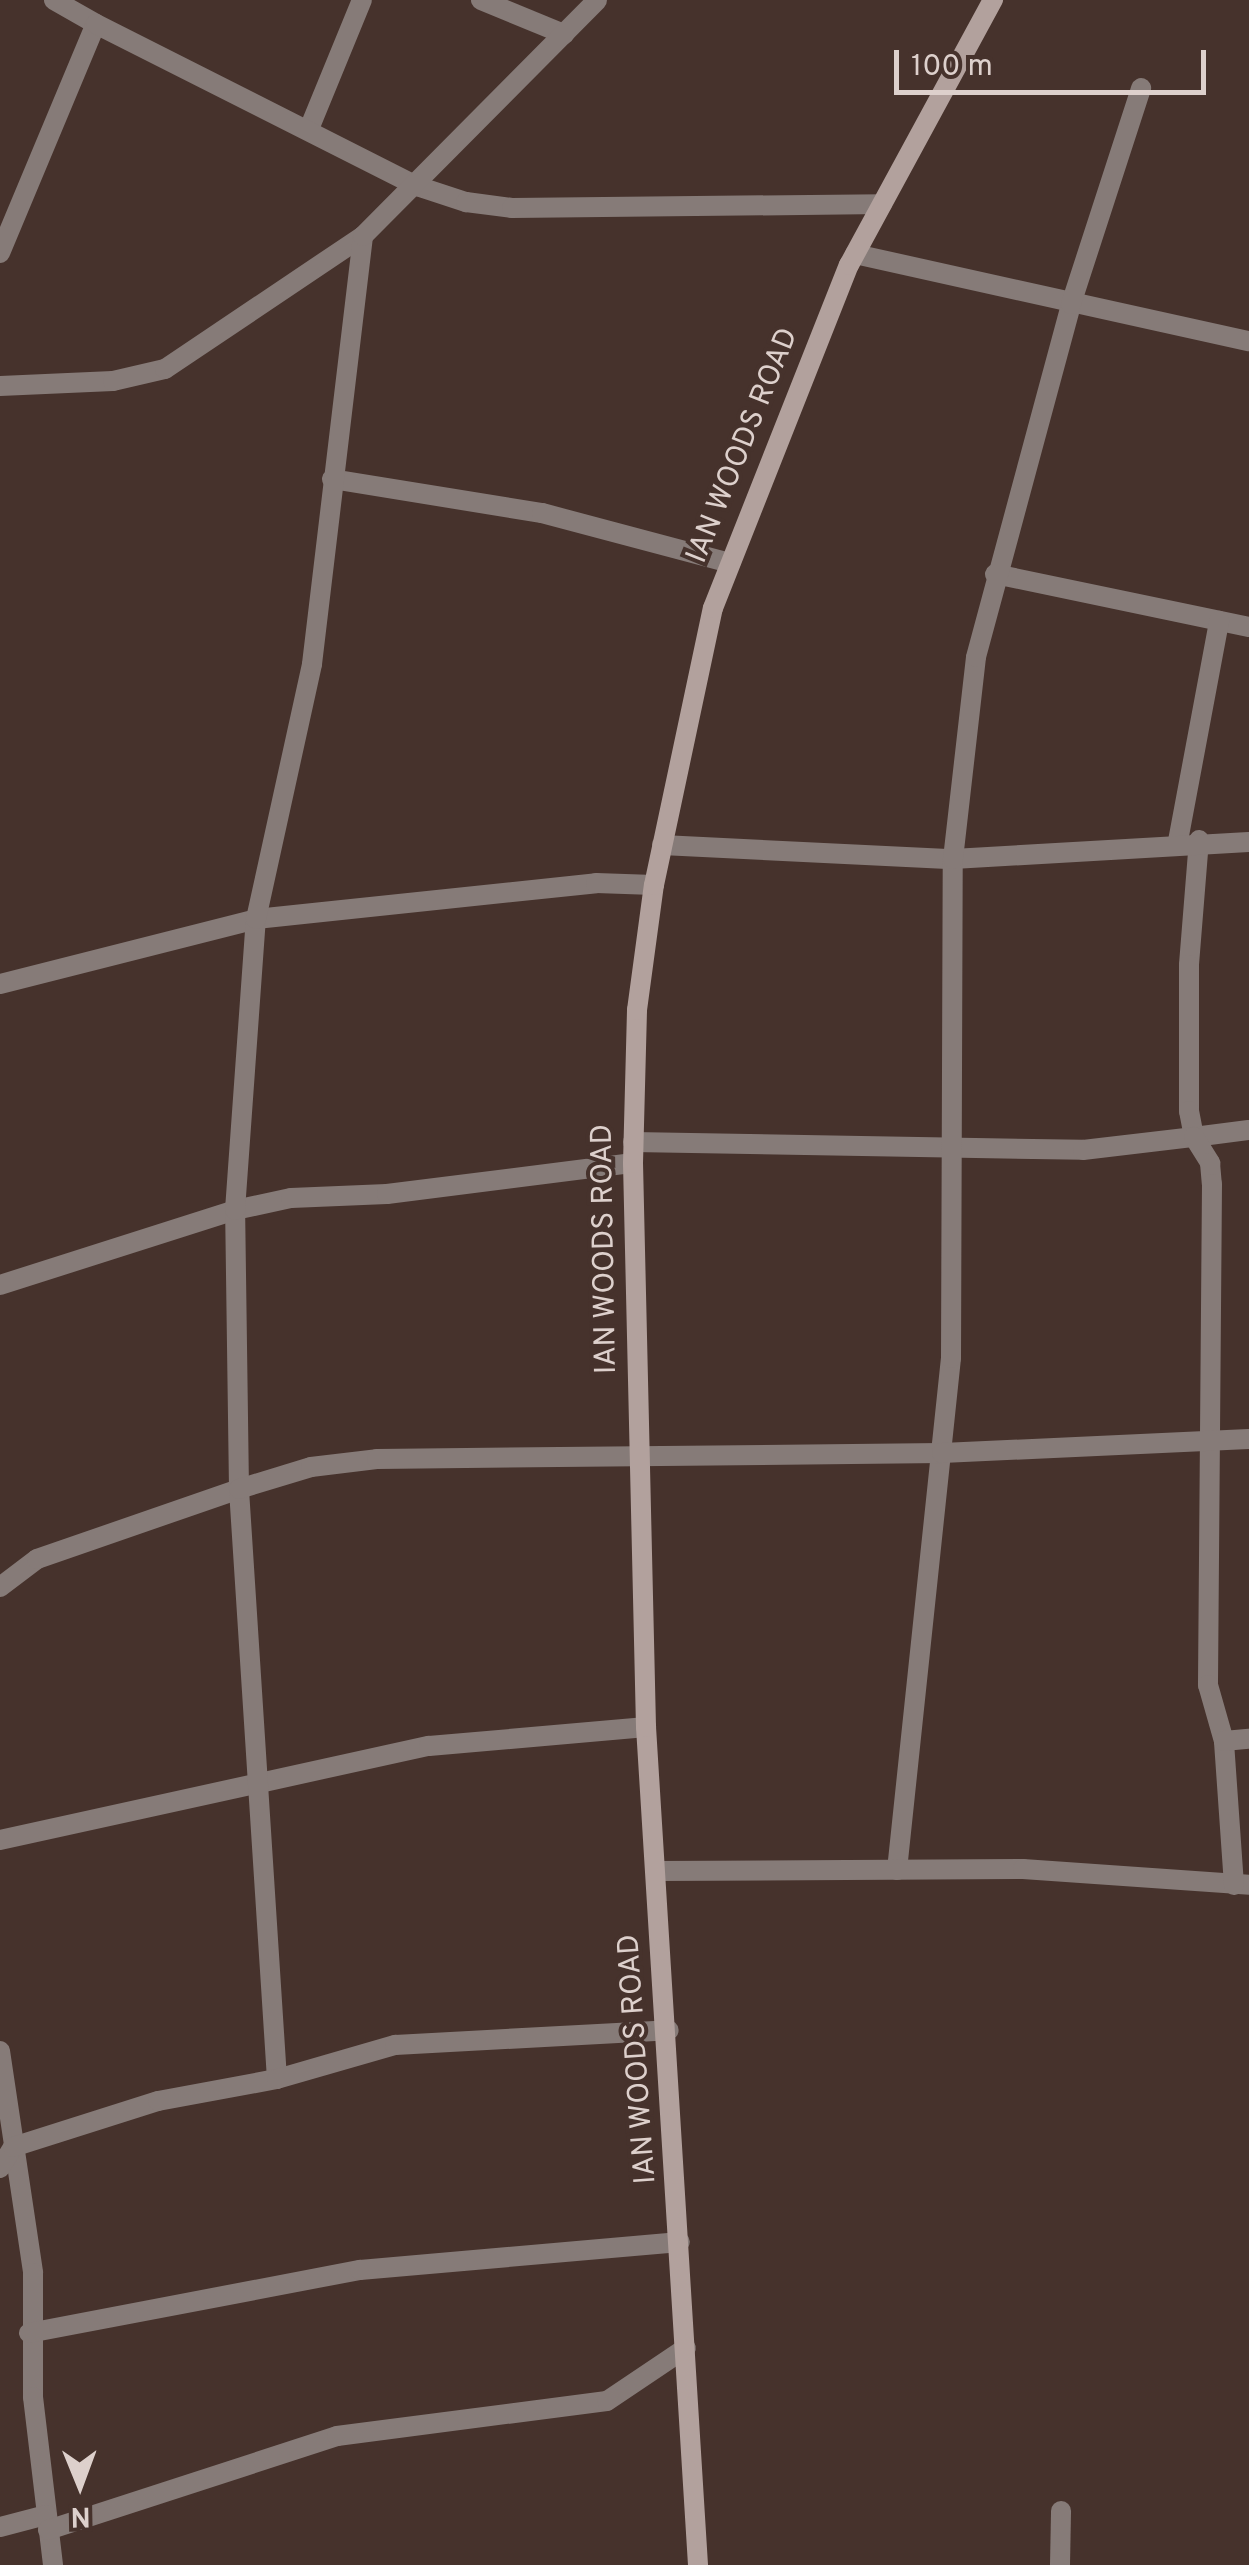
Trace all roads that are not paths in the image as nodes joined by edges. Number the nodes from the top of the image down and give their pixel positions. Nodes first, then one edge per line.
1 (54, 0) edge
2 (362, 0) edge
3 (481, 0) edge
4 (597, 0) edge
5 (993, 0) edge
6 (96, 24) junction
7 (564, 34) junction
8 (1141, 88) dead end
9 (309, 129) junction
10 (417, 186) junction
11 (882, 204) junction
12 (363, 236) junction
13 (0, 253) edge
14 (855, 254) junction
15 (1071, 304) junction
16 (1249, 341) edge
17 (0, 386) edge
18 (332, 479) junction
19 (730, 563) junction
20 (995, 574) junction
21 (1219, 620) junction
22 (1249, 627) edge
23 (1189, 841) junction
24 (1249, 842) edge
25 (662, 846) junction
26 (953, 859) junction
27 (654, 884) junction
28 (256, 918) junction
29 (0, 984) edge
30 (1249, 1130) edge
31 (1194, 1137) junction
32 (950, 1150) junction
33 (633, 1153) junction
34 (235, 1210) junction
35 (0, 1285) edge
36 (1249, 1439) edge
37 (1207, 1440) junction
38 (942, 1453) junction
39 (640, 1455) junction
40 (239, 1489) junction
41 (0, 1587) edge
42 (646, 1727) junction
43 (1249, 1739) edge
44 (1224, 1741) junction
45 (256, 1782) junction
46 (0, 1840) edge
47 (897, 1870) junction
48 (657, 1871) junction
49 (1241, 1885) edge
50 (668, 2030) junction
51 (0, 2051) edge
52 (277, 2079) junction
53 (13, 2147) junction
54 (0, 2168) edge
55 (680, 2242) junction
56 (29, 2333) junction
57 (686, 2348) junction
58 (1062, 2510) dead end
59 (47, 2522) junction
60 (0, 2527) edge
61 (53, 2565) edge
62 (698, 2565) edge
63 (1060, 2565) edge

1 - 6 street
2 - 9 street
3 - 7 street
4 - 7 street
5 - 11 street, IAN WOODS ROAD
6 - 9 street
6 - 13 street
7 - 10 street
8 - 15 street
9 - 10 street
10 - 11 street
10 - 12 street
11 - 14 street, IAN WOODS ROAD
12 - 17 street
12 - 18 street
14 - 15 street
14 - 19 street, IAN WOODS ROAD
15 - 16 street
15 - 20 street
18 - 19 street
18 - 28 street
19 - 25 street, IAN WOODS ROAD
20 - 21 street
20 - 26 street
21 - 22 street
21 - 23 street
23 - 24 street
23 - 26 street
23 - 31 street
25 - 26 street
25 - 27 street, IAN WOODS ROAD
26 - 32 street
27 - 28 street
27 - 33 street, IAN WOODS ROAD
28 - 29 street
28 - 34 street
30 - 31 street
31 - 32 street
31 - 37 street
32 - 33 street
32 - 38 street
33 - 34 street
33 - 39 street, IAN WOODS ROAD
34 - 35 street
34 - 40 street
36 - 37 street
37 - 38 street
37 - 44 street
38 - 39 street
38 - 47 street
39 - 40 street
39 - 42 street, IAN WOODS ROAD
40 - 41 street
40 - 45 street
42 - 45 street
42 - 48 street, IAN WOODS ROAD
43 - 44 street
44 - 49 street
45 - 46 street
45 - 52 street
47 - 48 street
47 - 49 street
48 - 50 street, IAN WOODS ROAD
50 - 52 street
50 - 55 street, IAN WOODS ROAD
51 - 53 street
52 - 53 street
53 - 54 street
53 - 56 street
55 - 56 street
55 - 57 street, IAN WOODS ROAD
56 - 59 street
57 - 59 street
57 - 62 street, IAN WOODS ROAD
58 - 63 street
59 - 60 street
59 - 61 street

